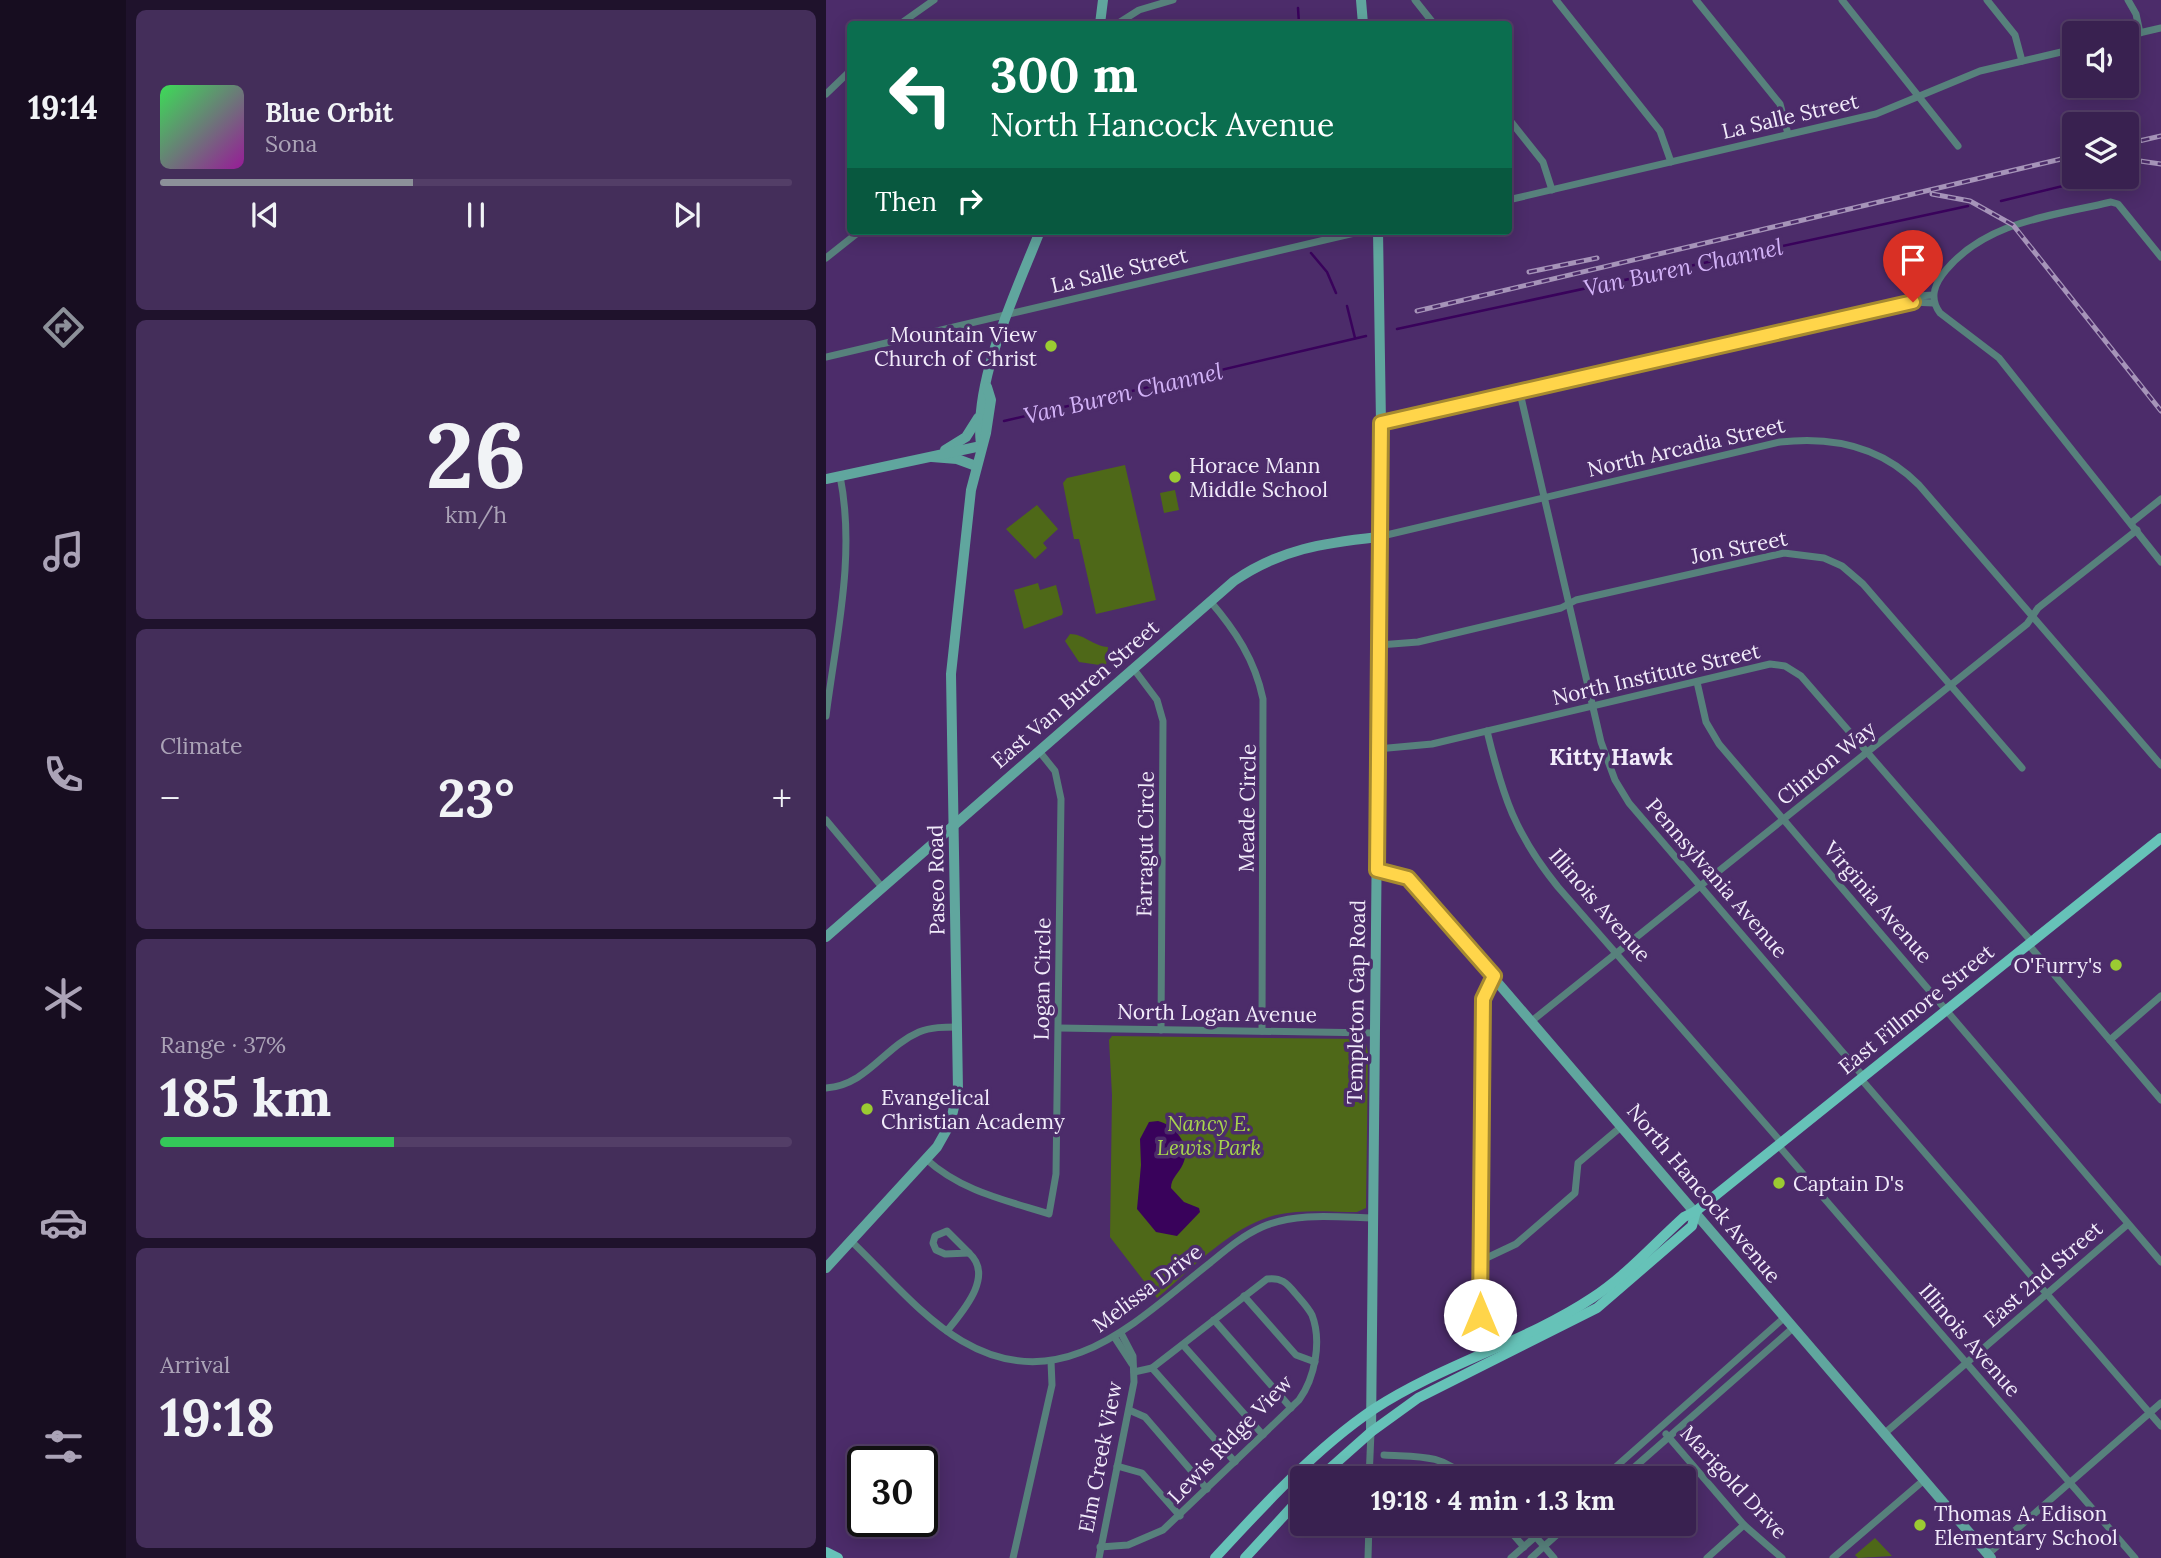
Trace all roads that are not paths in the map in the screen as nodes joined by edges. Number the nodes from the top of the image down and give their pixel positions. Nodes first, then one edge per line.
1 (934, 0) edge
2 (1104, 0) edge
3 (1173, 0) edge
4 (1361, 0) edge
5 (1415, 0) edge
6 (1556, 0) edge
7 (1696, 0) edge
8 (1842, 0) edge
9 (1987, 0) edge
10 (2128, 0) edge
11 (907, 21) edge
12 (1100, 21) edge
13 (1122, 21) edge
14 (1363, 21) edge
15 (1432, 21) edge
16 (2161, 28) edge
17 (2140, 33) joint
18 (2062, 52) edge
19 (2022, 61) junction
20 (847, 74) edge
21 (826, 94) edge
22 (1920, 97) junction
23 (1512, 123) edge
24 (1788, 134) junction
25 (1958, 146) dead end
26 (1671, 162) junction
27 (1552, 190) junction
28 (1512, 199) edge
29 (855, 235) edge
30 (1038, 235) edge
31 (1346, 235) edge
32 (1378, 235) edge
33 (2161, 257) edge
34 (826, 258) edge
35 (1933, 299) junction
36 (1006, 314) junction
37 (826, 357) edge
38 (987, 387) junction
39 (1520, 393) junction
40 (979, 406) junction
41 (1381, 423) junction
42 (981, 446) junction
43 (942, 452) junction
44 (924, 456) junction
45 (976, 466) junction
46 (839, 476) junction
47 (826, 479) edge
48 (1544, 497) junction
49 (2161, 499) edge
50 (2131, 523) junction
51 (2137, 530) junction
52 (1378, 537) junction
53 (2161, 562) edge
54 (1210, 601) junction
55 (1569, 604) junction
56 (2033, 616) junction
57 (1379, 645) junction
58 (1133, 668) junction
59 (1697, 682) junction
60 (1952, 684) junction
61 (1593, 706) junction
62 (826, 716) edge
63 (1487, 732) junction
64 (1377, 749) junction
65 (1039, 751) junction
66 (1867, 752) junction
67 (2161, 765) edge
68 (2022, 768) dead end
69 (1784, 819) junction
70 (826, 820) edge
71 (954, 825) junction
72 (2161, 838) edge
73 (1377, 870) junction
74 (1700, 885) junction
75 (882, 887) junction
76 (826, 937) edge
77 (2030, 942) junction
78 (1617, 952) junction
79 (1494, 976) junction
80 (2161, 996) edge
81 (1947, 1010) junction
82 (1533, 1020) junction
83 (957, 1027) junction
84 (1059, 1028) junction
85 (1161, 1030) junction
86 (1262, 1031) junction
87 (1374, 1033) junction
88 (2109, 1040) junction
89 (1862, 1077) junction
90 (826, 1088) edge
91 (2161, 1100) edge
92 (1622, 1126) junction
93 (1779, 1144) junction
94 (926, 1159) junction
95 (1696, 1211) junction
96 (1373, 1218) junction
97 (2127, 1224) junction
98 (851, 1241) junction
99 (969, 1253) junction
100 (2159, 1257) edge
101 (1480, 1261) junction
102 (826, 1268) edge
103 (2046, 1293) junction
104 (1244, 1296) junction
105 (1785, 1317) junction
106 (1214, 1320) junction
107 (1794, 1328) junction
108 (947, 1331) junction
109 (1118, 1335) junction
110 (1183, 1345) junction
111 (1480, 1353) junction
112 (1051, 1360) junction
113 (1315, 1362) junction
114 (1967, 1363) junction
115 (1133, 1368) junction
116 (1152, 1368) junction
117 (2161, 1403) edge
118 (1291, 1408) junction
119 (1129, 1410) junction
120 (1371, 1411) junction
121 (2149, 1413) junction
122 (2161, 1426) edge
123 (1660, 1428) junction
124 (1371, 1432) junction
125 (1885, 1433) junction
126 (1263, 1435) junction
127 (1668, 1437) junction
128 (1384, 1455) dead end
129 (1235, 1462) junction
130 (1117, 1466) junction
131 (1333, 1466) edge
132 (1370, 1466) edge
133 (1453, 1466) edge
134 (1617, 1466) edge
135 (1636, 1466) edge
136 (1924, 1480) junction
137 (2069, 1482) junction
138 (1207, 1489) junction
139 (1290, 1510) edge
140 (1180, 1516) junction
141 (1744, 1525) junction
142 (1368, 1536) edge
143 (1514, 1536) edge
144 (1555, 1536) edge
145 (1536, 1537) joint
146 (1544, 1546) junction
147 (1524, 1547) junction
148 (1100, 1548) junction
149 (826, 1552) edge
150 (1989, 1556) edge
151 (838, 1558) edge
152 (1013, 1558) edge
153 (1099, 1558) edge
154 (1215, 1558) edge
155 (1245, 1558) edge
156 (1368, 1558) edge
157 (1511, 1558) edge
158 (1531, 1558) edge
159 (1554, 1558) edge
160 (1707, 1558) edge
161 (1782, 1558) edge
162 (1833, 1558) edge
163 (2134, 1558) edge

1 - 11 street
2 - 12 street
3 - 13 street
4 - 14 street
5 - 15 street
6 - 26 street
7 - 24 street
8 - 22 street
9 - 19 street
10 - 17 street
16 - 17 street
18 - 19 street, La Salle Street
19 - 22 street, La Salle Street
20 - 21 street
22 - 24 street, La Salle Street
22 - 25 street
23 - 27 street
24 - 26 street, La Salle Street
26 - 27 street, La Salle Street
27 - 28 street, La Salle Street
29 - 34 street
30 - 36 street, Paseo Road
31 - 36 street, La Salle Street
32 - 41 street, Templeton Gap Road
33 - 35 street
35 - 39 street
35 - 50 street
36 - 37 street, La Salle Street
36 - 38 street, Paseo Road
38 - 40 street, Paseo Road
38 - 42 street, Paseo Road
39 - 41 street
39 - 48 street, Pennsylvania Avenue
40 - 42 street, Paseo Road
40 - 43 street
41 - 52 street, Templeton Gap Road
42 - 43 street
42 - 45 street, Paseo Road
43 - 44 street
44 - 45 street
44 - 46 street
45 - 71 street, Paseo Road
46 - 47 street
46 - 62 street
48 - 52 street, North Arcadia Street
48 - 55 street, Pennsylvania Avenue
48 - 56 street, North Arcadia Street
49 - 50 street
50 - 51 street
51 - 53 street
51 - 56 street, Clinton Way
52 - 54 street, East Van Buren Street
52 - 57 street, Templeton Gap Road
54 - 58 street, East Van Buren Street
54 - 86 street, Meade Circle
55 - 57 street, Jon Street
55 - 60 street, Jon Street
55 - 61 street, Pennsylvania Avenue
56 - 60 street, Clinton Way
56 - 67 street, North Arcadia Street
57 - 64 street, Templeton Gap Road
58 - 65 street, East Van Buren Street
58 - 85 street, Farragut Circle
59 - 61 street, North Institute Street
59 - 66 street, North Institute Street
59 - 69 street, Virginia Avenue
60 - 66 street, Clinton Way
60 - 68 street, Jon Street
61 - 63 street, North Institute Street
61 - 74 street, Pennsylvania Avenue
63 - 64 street, North Institute Street
63 - 78 street, Illinois Avenue
64 - 73 street, Templeton Gap Road
65 - 71 street, East Van Buren Street
65 - 84 street, Logan Circle
66 - 69 street, Clinton Way
66 - 77 street, North Institute Street
69 - 74 street, Clinton Way
69 - 81 street, Virginia Avenue
70 - 75 street
71 - 75 street, East Van Buren Street
71 - 83 street, Paseo Road
72 - 77 main road, East Fillmore Street
73 - 79 street, North Hancock Avenue
73 - 87 street, Templeton Gap Road
74 - 78 street, Clinton Way
74 - 89 street, Pennsylvania Avenue
75 - 76 street, East Van Buren Street
77 - 81 main road, East Fillmore Street
77 - 88 street, North Institute Street
78 - 82 street, Clinton Way
78 - 93 street, Illinois Avenue
79 - 82 street, North Hancock Avenue
79 - 101 street
80 - 88 street
81 - 89 main road, East Fillmore Street
81 - 97 street, Virginia Avenue
82 - 92 street, North Hancock Avenue
83 - 90 street
83 - 94 street, Paseo Road
84 - 85 street, North Logan Avenue
84 - 94 street, Logan Circle
85 - 86 street, North Logan Avenue
86 - 87 street, North Logan Avenue
87 - 96 street, Templeton Gap Road
88 - 91 street, North Institute Street
89 - 93 main road, East Fillmore Street
89 - 103 street, Pennsylvania Avenue
92 - 95 street, North Hancock Avenue
92 - 101 street
93 - 95 main road, East Fillmore Street
93 - 114 street, Illinois Avenue
94 - 98 street, Paseo Road
95 - 105 street, North Hancock Avenue
95 - 111 main road, East Fillmore Street
95 - 124 main road, East Fillmore Street
96 - 109 street, Melissa Drive
96 - 120 street, Templeton Gap Road
97 - 100 street, Virginia Avenue
97 - 103 street, East 2nd Street
98 - 102 street, Paseo Road
98 - 108 street, Melissa Drive
99 - 99 street
99 - 108 street
101 - 111 street
103 - 114 street, East 2nd Street
103 - 121 street, Pennsylvania Avenue
104 - 106 street, Lewis Ridge View
104 - 113 street
104 - 113 street, Lewis Ridge View
105 - 107 street, North Hancock Avenue
105 - 123 street
106 - 110 street, Lewis Ridge View
106 - 118 street
107 - 125 street, North Hancock Avenue
107 - 127 street
108 - 112 street, Melissa Drive
109 - 112 street, Melissa Drive
109 - 115 street, Elm Creek View
110 - 116 street, Lewis Ridge View
110 - 126 street
111 - 120 main road, East Fillmore Street
112 - 152 street
113 - 118 street, Lewis Ridge View
114 - 125 street, East 2nd Street
114 - 137 street, Illinois Avenue
115 - 116 street, Lewis Ridge View
115 - 119 street, Elm Creek View
116 - 129 street
117 - 121 street
118 - 126 street, Lewis Ridge View
119 - 130 street, Elm Creek View
119 - 138 street
120 - 124 street, Templeton Gap Road
120 - 154 main road, East Fillmore Street
121 - 122 street, Pennsylvania Avenue
121 - 137 street
123 - 127 street, Marigold Drive
123 - 134 street
124 - 131 main road, East Fillmore Street
124 - 132 street, Templeton Gap Road
125 - 136 street, North Hancock Avenue
126 - 129 street, Lewis Ridge View
127 - 135 street
127 - 141 street, Marigold Drive
128 - 133 street
129 - 138 street, Lewis Ridge View
130 - 140 street
130 - 148 street, Elm Creek View
136 - 150 street, North Hancock Avenue
136 - 162 street
137 - 150 street
137 - 163 street, Illinois Avenue
138 - 140 street, Lewis Ridge View
139 - 155 main road
140 - 148 street, Lewis Ridge View
141 - 160 street
141 - 161 street, Marigold Drive
142 - 156 street
143 - 147 street
144 - 146 street
145 - 146 street
145 - 147 street
146 - 158 street
146 - 159 street
147 - 157 street
148 - 153 street, Elm Creek View
149 - 151 main road

